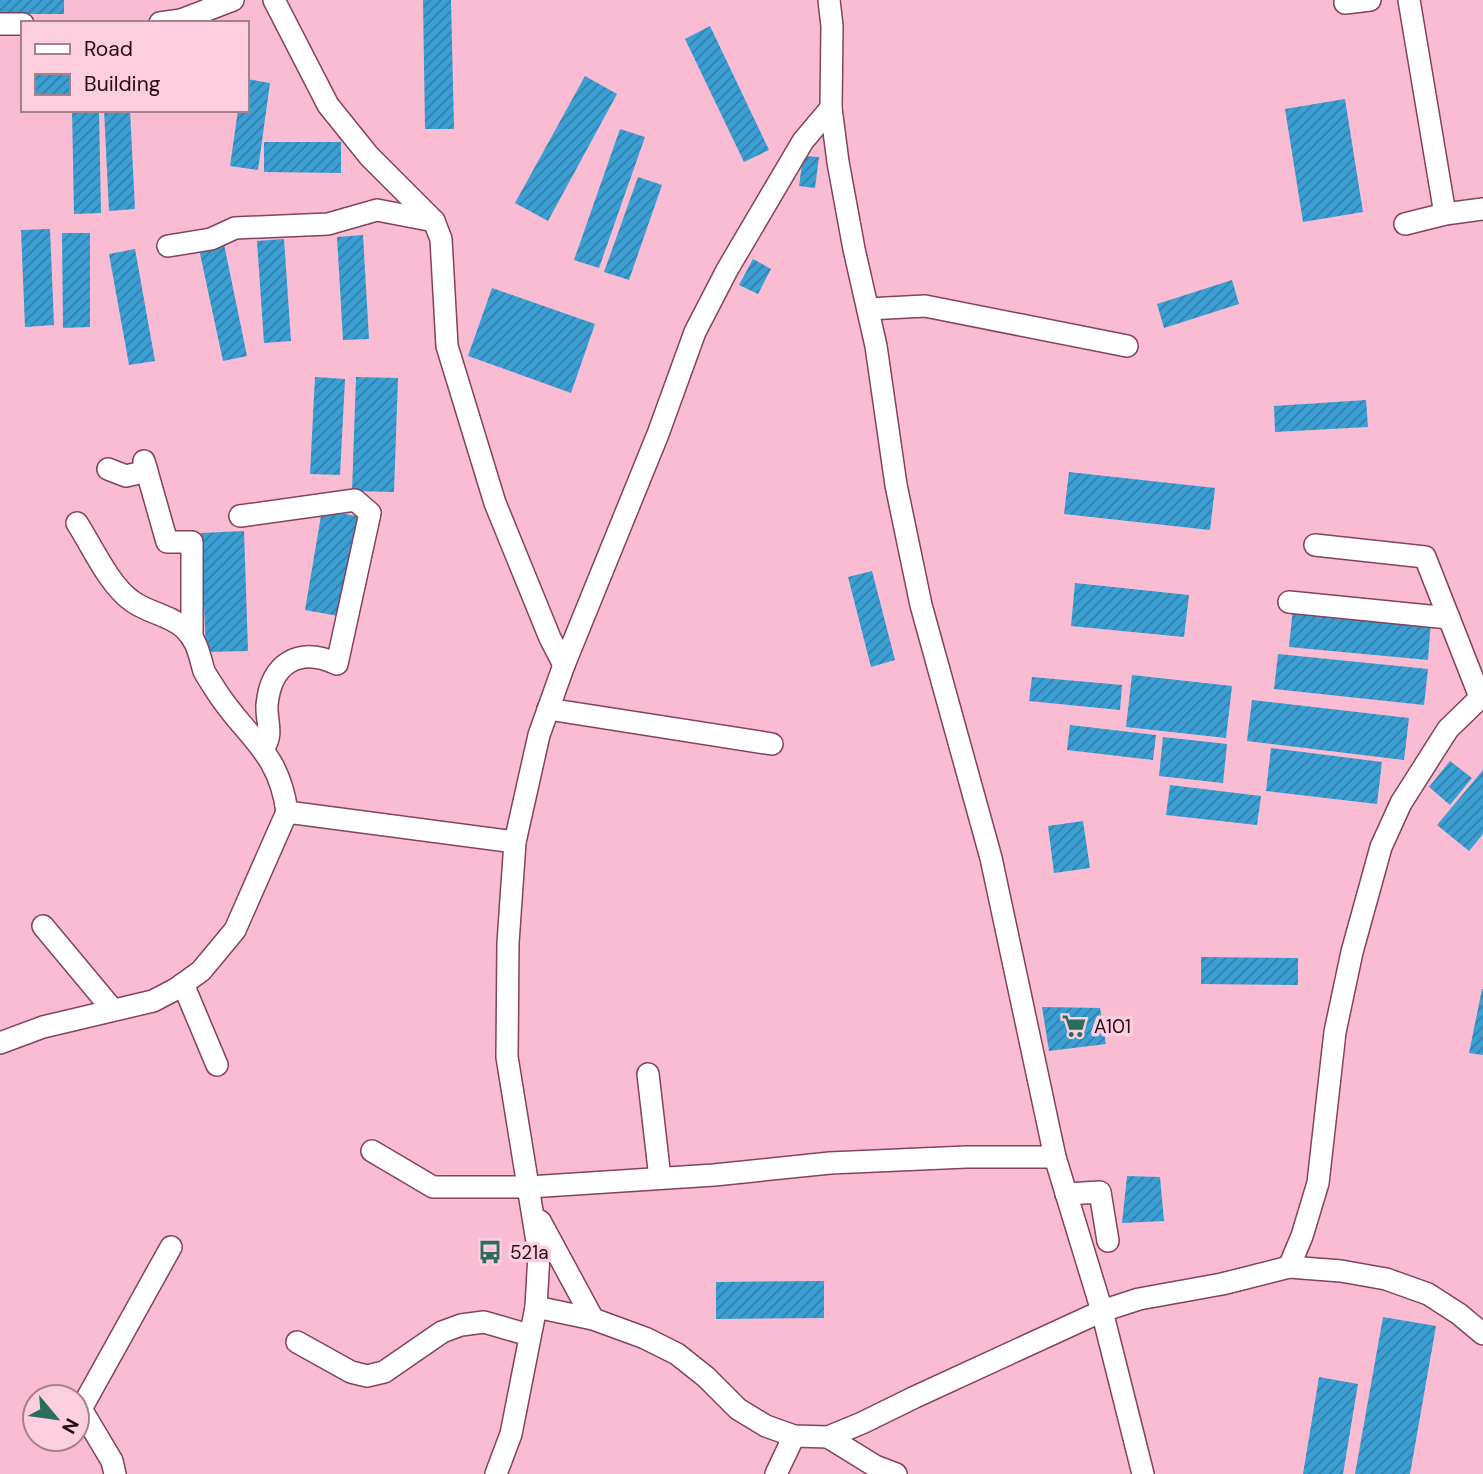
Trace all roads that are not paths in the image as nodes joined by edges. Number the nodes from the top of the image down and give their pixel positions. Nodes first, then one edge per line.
1 (233, 0) edge
2 (274, 0) edge
3 (829, 0) edge
4 (1370, 0) edge
5 (1409, 0) edge
6 (1345, 3) dead end
7 (174, 21) edge
8 (0, 24) edge
9 (21, 24) edge
10 (831, 108) junction
11 (1483, 209) edge
12 (1445, 214) junction
13 (434, 221) junction
14 (1405, 224) dead end
15 (168, 246) dead end
16 (868, 309) junction
17 (1127, 346) dead end
18 (108, 469) dead end
19 (240, 516) dead end
20 (77, 523) dead end
21 (1315, 545) dead end
22 (1289, 602) dead end
23 (1449, 618) junction
24 (192, 637) junction
25 (564, 665) junction
26 (1481, 696) edge
27 (548, 709) junction
28 (772, 744) dead end
29 (263, 748) junction
30 (287, 812) junction
31 (515, 842) junction
32 (43, 926) dead end
33 (183, 984) junction
34 (113, 1010) junction
35 (0, 1042) edge
36 (217, 1065) dead end
37 (648, 1074) dead end
38 (373, 1151) dead end
39 (1055, 1157) junction
40 (660, 1178) junction
41 (1066, 1195) junction
42 (531, 1197) junction
43 (1108, 1241) dead end
44 (171, 1247) dead end
45 (1289, 1267) junction
46 (536, 1307) junction
47 (1102, 1311) junction
48 (593, 1319) junction
49 (1483, 1334) edge
50 (529, 1335) junction
51 (297, 1342) dead end
52 (794, 1436) junction
53 (828, 1437) junction
54 (115, 1474) edge
55 (496, 1474) edge
56 (776, 1474) edge
57 (896, 1474) edge
58 (1143, 1474) edge

1 - 7 street
2 - 13 street
3 - 10 street
4 - 6 street
5 - 12 street
8 - 9 street
10 - 16 street
10 - 25 street
11 - 12 street
12 - 14 street
13 - 15 street
13 - 25 street
16 - 17 street
16 - 39 street
18 - 24 street
19 - 29 street
20 - 24 street
21 - 23 street
22 - 23 street
23 - 26 street
24 - 29 street
25 - 27 street
26 - 45 street
27 - 28 street
27 - 31 street
29 - 30 street
30 - 31 street
30 - 33 street
31 - 42 street
32 - 34 street
33 - 34 street
33 - 36 street
34 - 35 street
37 - 40 street
38 - 42 street
39 - 40 street
39 - 41 street
40 - 42 street
41 - 43 street
41 - 47 street
42 - 46 street
42 - 48 street
44 - 54 street
45 - 47 street
45 - 49 street
46 - 48 street
46 - 50 street
47 - 53 street
47 - 58 street
48 - 52 street
50 - 51 street
50 - 55 street
52 - 53 street
52 - 56 street
53 - 57 street

